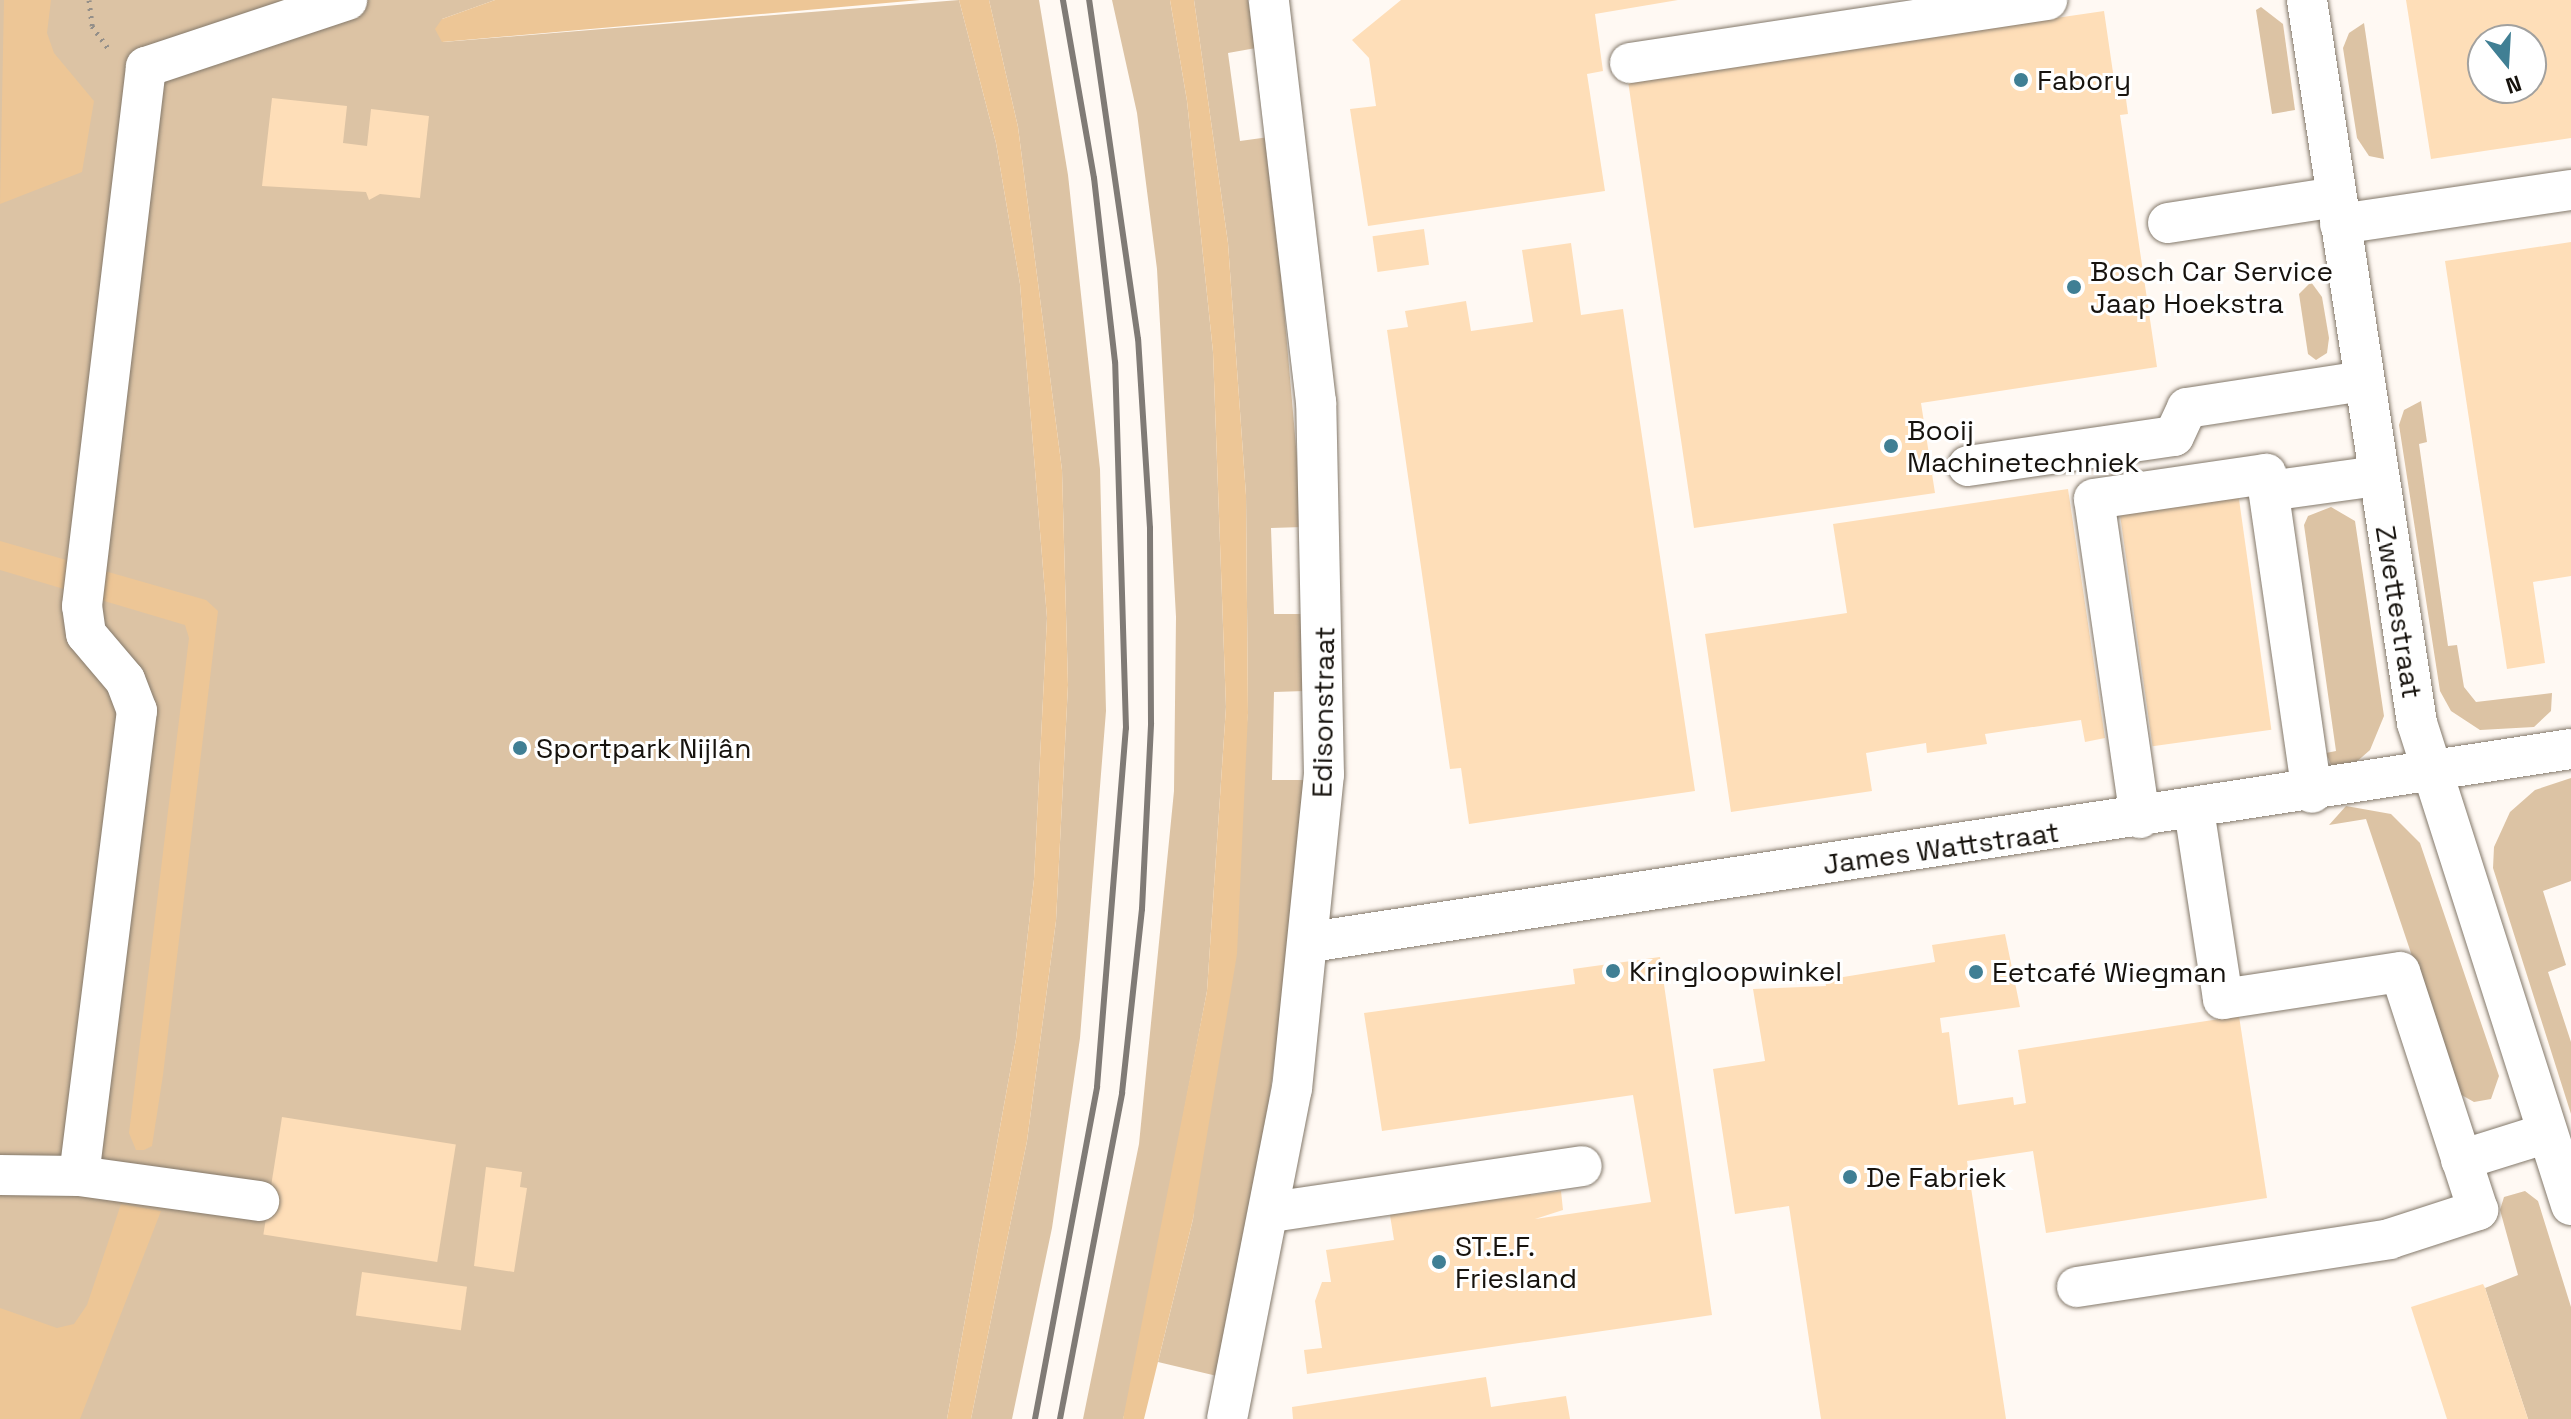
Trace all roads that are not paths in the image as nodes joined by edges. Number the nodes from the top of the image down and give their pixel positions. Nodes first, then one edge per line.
1 (347, 0) edge
2 (1269, 0) edge
3 (2047, 0) edge
4 (2307, 0) edge
5 (1630, 63) dead end
6 (2571, 190) edge
7 (2338, 211) junction
8 (2168, 223) dead end
9 (2363, 381) junction
10 (1968, 466) dead end
11 (2377, 476) junction
12 (2269, 491) junction
13 (2571, 749) edge
14 (2429, 774) junction
15 (2312, 793) junction
16 (2194, 810) junction
17 (2140, 818) junction
18 (1311, 942) junction
19 (2547, 1133) junction
20 (2461, 1160) junction
21 (1582, 1166) dead end
22 (0, 1175) edge
23 (79, 1176) junction
24 (259, 1201) dead end
25 (2571, 1205) edge
26 (1271, 1212) junction
27 (2077, 1287) dead end
28 (1227, 1419) edge

1 - 23 street
2 - 18 street, Edisonstraat
3 - 5 street
4 - 7 street, Zwettestraat
6 - 7 street
7 - 8 street
7 - 9 street, Zwettestraat
9 - 10 street
9 - 11 street, Zwettestraat
11 - 12 street
11 - 14 street, Zwettestraat
12 - 15 street
12 - 17 street
13 - 14 street, James Wattstraat
14 - 15 street, James Wattstraat
14 - 19 street, Zwettestraat
15 - 16 street, James Wattstraat
16 - 17 street, James Wattstraat
16 - 20 street
17 - 18 street, James Wattstraat
18 - 26 street, Edisonstraat
19 - 20 street
19 - 25 street, Zwettestraat
20 - 27 street
21 - 26 street
22 - 23 street
23 - 24 street
26 - 28 street, Edisonstraat

